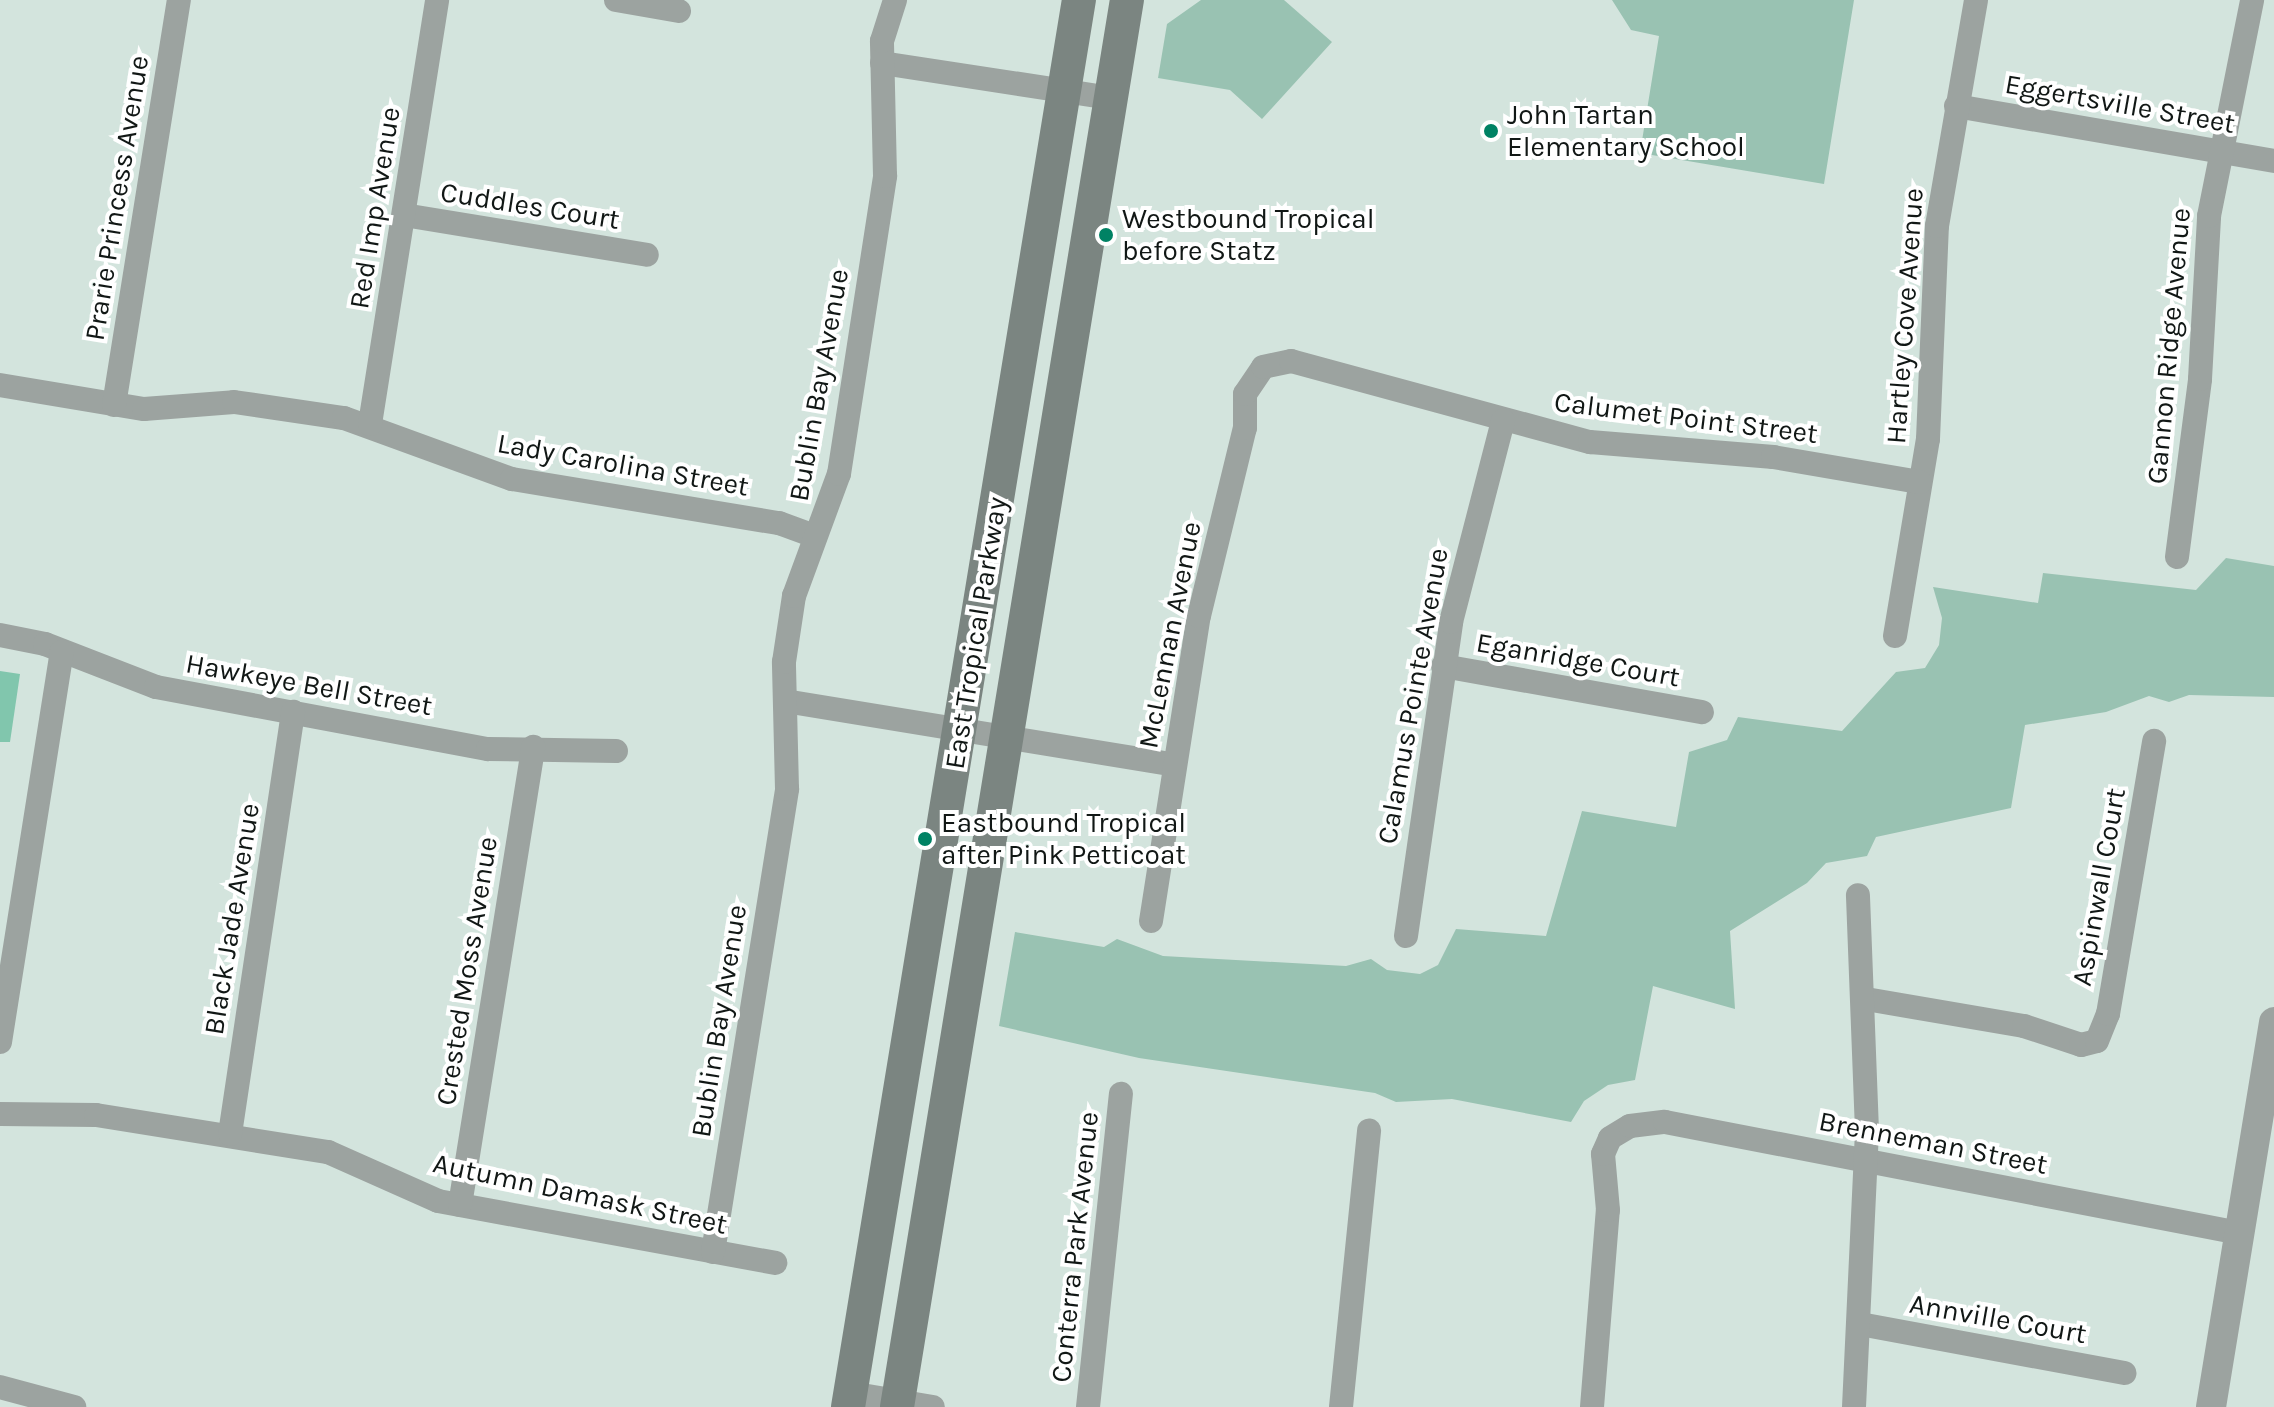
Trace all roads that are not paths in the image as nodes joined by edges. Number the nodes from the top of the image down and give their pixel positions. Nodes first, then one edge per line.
1 (179, 0) edge
2 (437, 0) edge
3 (616, 0) edge
4 (895, 0) edge
5 (1079, 0) edge
6 (1127, 0) edge
7 (1976, 0) edge
8 (2252, 0) edge
9 (679, 11) dead end
10 (882, 63) junction
11 (1064, 91) junction
12 (1111, 98) junction
13 (1956, 106) junction
14 (2221, 152) junction
15 (2274, 161) edge
16 (404, 215) junction
17 (647, 255) dead end
18 (1263, 367) joint
19 (0, 385) edge
20 (114, 405) junction
21 (1503, 421) junction
22 (370, 424) junction
23 (1920, 482) junction
24 (814, 536) junction
25 (2177, 557) dead end
26 (0, 635) edge
27 (1895, 636) dead end
28 (62, 652) junction
29 (1443, 666) junction
30 (785, 701) junction
31 (293, 712) junction
32 (1702, 712) dead end
33 (983, 734) junction
34 (2154, 741) dead end
35 (533, 747) junction
36 (616, 751) dead end
37 (1174, 765) junction
38 (1858, 895) dead end
39 (1151, 921) dead end
40 (1406, 936) dead end
41 (1866, 999) junction
42 (2274, 1022) edge
43 (0, 1042) edge
44 (1121, 1094) dead end
45 (0, 1114) edge
46 (1369, 1130) dead end
47 (230, 1134) junction
48 (1866, 1161) junction
49 (460, 1205) junction
50 (2239, 1233) junction
51 (713, 1252) junction
52 (775, 1263) dead end
53 (1860, 1324) junction
54 (2125, 1373) dead end
55 (0, 1387) edge
56 (849, 1400) edge
57 (897, 1404) edge
58 (74, 1407) edge
59 (933, 1407) edge
60 (1088, 1407) edge
61 (1341, 1407) edge
62 (1592, 1407) edge
63 (1854, 1407) edge
64 (2211, 1407) edge

1 - 20 street, Prarie Princess Avenue
2 - 16 street, Red Imp Avenue
3 - 9 street
4 - 10 street, Bublin Bay Avenue
5 - 11 main road, East Tropical Parkway
6 - 12 main road, East Tropical Parkway
7 - 13 street, Hartley Cove Avenue
8 - 14 street, Gannon Ridge Avenue
10 - 11 street
10 - 24 street, Bublin Bay Avenue
11 - 12 street
11 - 33 main road, East Tropical Parkway
12 - 33 main road, East Tropical Parkway
13 - 14 street, Eggertsville Street
13 - 23 street, Hartley Cove Avenue
14 - 15 street, Eggertsville Street
14 - 25 street, Gannon Ridge Avenue
16 - 17 street, Cuddles Court
16 - 22 street, Red Imp Avenue
18 - 21 street, Calumet Point Street
18 - 37 street, McLennan Avenue
19 - 20 street, Lady Carolina Street
20 - 22 street, Lady Carolina Street
21 - 23 street, Calumet Point Street
21 - 29 street, Calamus Pointe Avenue
22 - 24 street, Lady Carolina Street
23 - 27 street, Hartley Cove Avenue
24 - 30 street, Bublin Bay Avenue
26 - 28 street, Hawkeye Bell Street
28 - 31 street, Hawkeye Bell Street
28 - 43 street
29 - 32 street, Eganridge Court
29 - 40 street, Calamus Pointe Avenue
30 - 33 street
30 - 51 street, Bublin Bay Avenue
31 - 35 street, Hawkeye Bell Street
31 - 47 street, Black Jade Avenue
33 - 37 street
33 - 56 main road, East Tropical Parkway
33 - 57 main road, East Tropical Parkway
34 - 41 street, Aspinwall Court
35 - 36 street, Hawkeye Bell Street
35 - 49 street, Crested Moss Avenue
37 - 39 street, McLennan Avenue
38 - 41 street
41 - 48 street
42 - 50 street
44 - 60 street, Conterra Park Avenue
45 - 47 street, Autumn Damask Street
46 - 61 street
47 - 49 street, Autumn Damask Street
48 - 50 street, Brenneman Street
48 - 53 street
48 - 62 street, Brenneman Street
49 - 51 street, Autumn Damask Street
50 - 64 street
51 - 52 street, Autumn Damask Street
53 - 54 street, Annville Court
53 - 63 street
55 - 58 street
56 - 57 street
57 - 59 street

